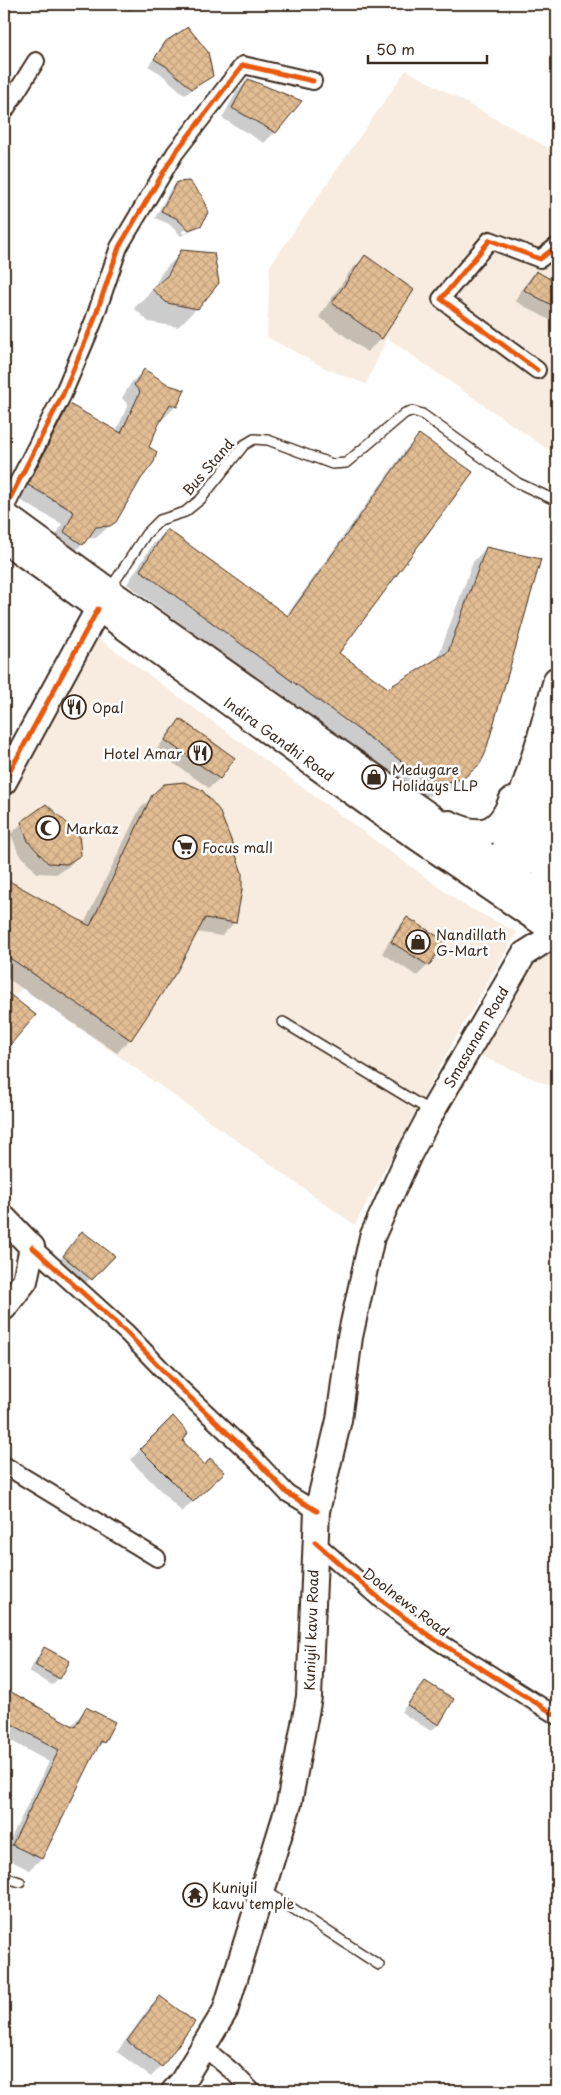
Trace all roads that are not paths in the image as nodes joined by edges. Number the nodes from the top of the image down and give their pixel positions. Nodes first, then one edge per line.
1 (36, 61) dead end
2 (313, 81) dead end
3 (4, 112) edge
4 (557, 246) edge
5 (537, 370) dead end
6 (557, 501) edge
7 (4, 510) edge
8 (4, 515) edge
9 (4, 539) edge
10 (103, 600) junction
11 (557, 680) edge
12 (548, 752) edge
13 (4, 782) edge
14 (557, 783) edge
15 (426, 813) junction
16 (505, 878) junction
17 (557, 891) edge
18 (557, 906) edge
19 (557, 933) edge
20 (283, 1022) dead end
21 (432, 1112) junction
22 (409, 1155) joint
23 (4, 1218) edge
24 (32, 1247) junction
25 (4, 1308) edge
26 (4, 1465) edge
27 (318, 1511) junction
28 (315, 1542) junction
29 (157, 1558) dead end
30 (557, 1716) edge
31 (4, 1877) edge
32 (20, 1882) dead end
33 (263, 1888) junction
34 (379, 1965) dead end
35 (203, 2047) junction
36 (177, 2090) edge
37 (252, 2091) edge

1 - 3 street
2 - 7 street
4 - 5 street
6 - 10 lane, Bus Stand
8 - 10 main road, Indira Gandhi Road
9 - 10 main road, Indira Gandhi Road
10 - 13 main road
10 - 15 main road, Indira Gandhi Road
10 - 16 main road, Indira Gandhi Road
11 - 12 main road
12 - 15 main road
12 - 16 main road
14 - 17 main road
15 - 16 main road, Indira Gandhi Road
16 - 18 main road, Indira Gandhi Road
16 - 19 main road, Indira Gandhi Road
19 - 21 main road, Smasanam Road
20 - 21 lane
21 - 22 main road, Smasanam Road
22 - 27 main road, Kuniyil kavu Road
23 - 24 main road
24 - 25 main road
24 - 27 street
26 - 29 street
27 - 28 main road, Kuniyil kavu Road
28 - 30 street, Doolnews Road
28 - 33 main road, Kuniyil kavu Road
31 - 32 lane
33 - 34 lane
33 - 35 main road, Kuniyil kavu Road
35 - 36 main road, Kuniyil kavu Road
35 - 37 street

